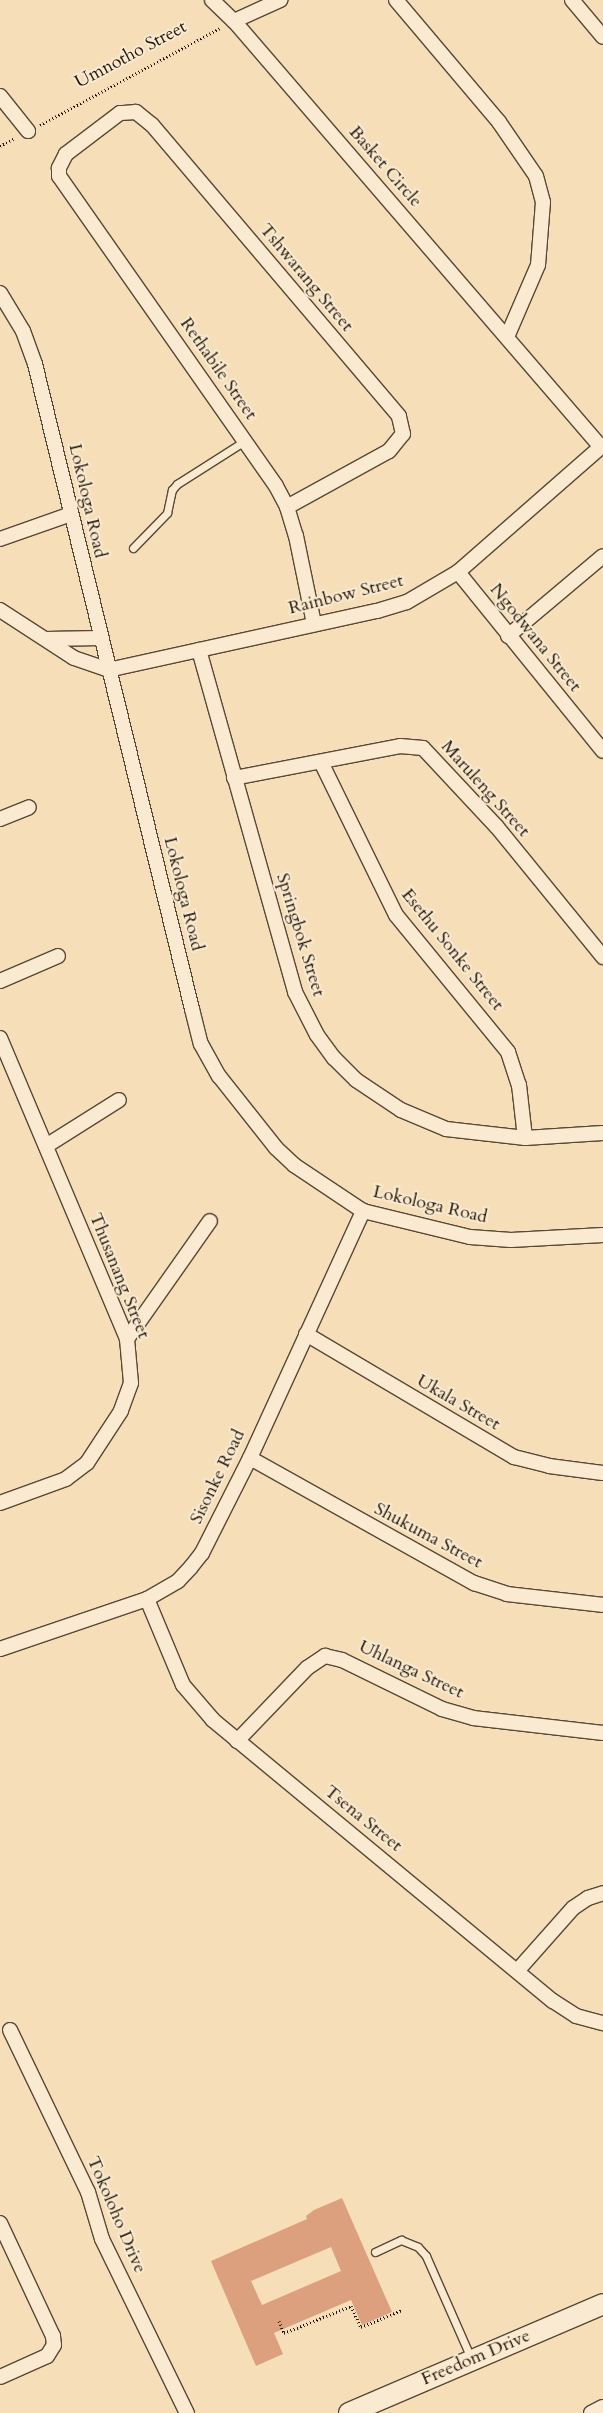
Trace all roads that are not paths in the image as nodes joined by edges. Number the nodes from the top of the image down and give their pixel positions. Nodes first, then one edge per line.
1 (212, 0) edge
2 (280, 0) edge
3 (396, 0) edge
4 (572, 0) edge
5 (234, 21) junction
6 (603, 37) edge
7 (0, 96) edge
8 (28, 131) road end
9 (66, 154) joint
10 (0, 293) edge
11 (507, 337) junction
12 (246, 440) junction
13 (602, 446) edge
14 (287, 507) junction
15 (71, 514) junction
16 (0, 539) edge
17 (133, 548) dead end
18 (603, 556) edge
19 (458, 572) junction
20 (0, 610) edge
21 (314, 624) junction
22 (508, 636) junction
23 (101, 638) junction
24 (46, 639) junction
25 (199, 650) junction
26 (108, 670) junction
27 (603, 751) edge
28 (321, 762) junction
29 (234, 778) junction
30 (29, 807) dead end
31 (0, 819) edge
32 (58, 956) dead end
33 (603, 957) edge
34 (0, 980) edge
35 (0, 1038) edge
36 (119, 1100) dead end
37 (603, 1133) edge
38 (525, 1138) junction
39 (46, 1146) junction
40 (363, 1211) junction
41 (210, 1221) dead end
42 (603, 1235) edge
43 (306, 1334) junction
44 (127, 1339) junction
45 (250, 1458) junction
46 (603, 1473) edge
47 (0, 1503) edge
48 (147, 1599) junction
49 (603, 1605) edge
50 (0, 1649) edge
51 (603, 1733) edge
52 (237, 1741) junction
53 (603, 1893) edge
54 (518, 1970) junction
55 (603, 2023) edge
56 (10, 2030) dead end
57 (2, 2231) edge
58 (375, 2252) dead end
59 (603, 2304) edge
60 (472, 2360) junction
61 (0, 2377) edge
62 (603, 2407) edge
63 (187, 2413) edge
64 (350, 2413) edge
65 (591, 2413) edge

1 - 5 street, Basket Circle
2 - 5 street
3 - 11 street
4 - 6 street
5 - 11 street, Basket Circle
7 - 8 street
9 - 12 street, Rethabile Street
9 - 14 street, Tshwarang Street
10 - 15 street, Lokologa Road
11 - 13 street, Basket Circle
12 - 14 street, Rethabile Street
12 - 17 lane
13 - 19 street, Rainbow Street
14 - 21 street, Rethabile Street
15 - 16 street
15 - 23 street, Lokologa Road
18 - 22 street
19 - 21 street, Rainbow Street
19 - 22 street, Ngodwana Street
20 - 24 street
21 - 25 street, Rainbow Street
22 - 27 street, Ngodwana Street
23 - 24 street
23 - 26 street, Lokologa Road
24 - 26 street
25 - 26 street, Rainbow Street
25 - 29 street, Springbok Street
26 - 40 street, Lokologa Road
28 - 29 street, Maruleng Street
28 - 33 street, Maruleng Street
28 - 38 street, Esethu Sonke Street
29 - 38 street, Springbok Street
30 - 31 street
32 - 34 street
35 - 39 street, Thusanang Street
36 - 39 street
37 - 38 street, Springbok Street
39 - 44 street, Thusanang Street
40 - 42 street, Lokologa Road
40 - 43 street, Sisonke Road
41 - 44 street
43 - 45 street, Sisonke Road
43 - 46 street, Ukala Street
44 - 47 street, Thusanang Street
45 - 48 street, Sisonke Road
45 - 49 street, Shukuma Street
48 - 50 street, Sisonke Road
48 - 52 street, Tsena Street
51 - 52 street, Uhlanga Street
52 - 54 street, Tsena Street
53 - 54 street
54 - 55 street, Tsena Street
56 - 63 street, Tokoloho Drive
57 - 61 street
58 - 60 lane
59 - 60 street, Freedom Drive
60 - 64 street, Freedom Drive
62 - 65 street

